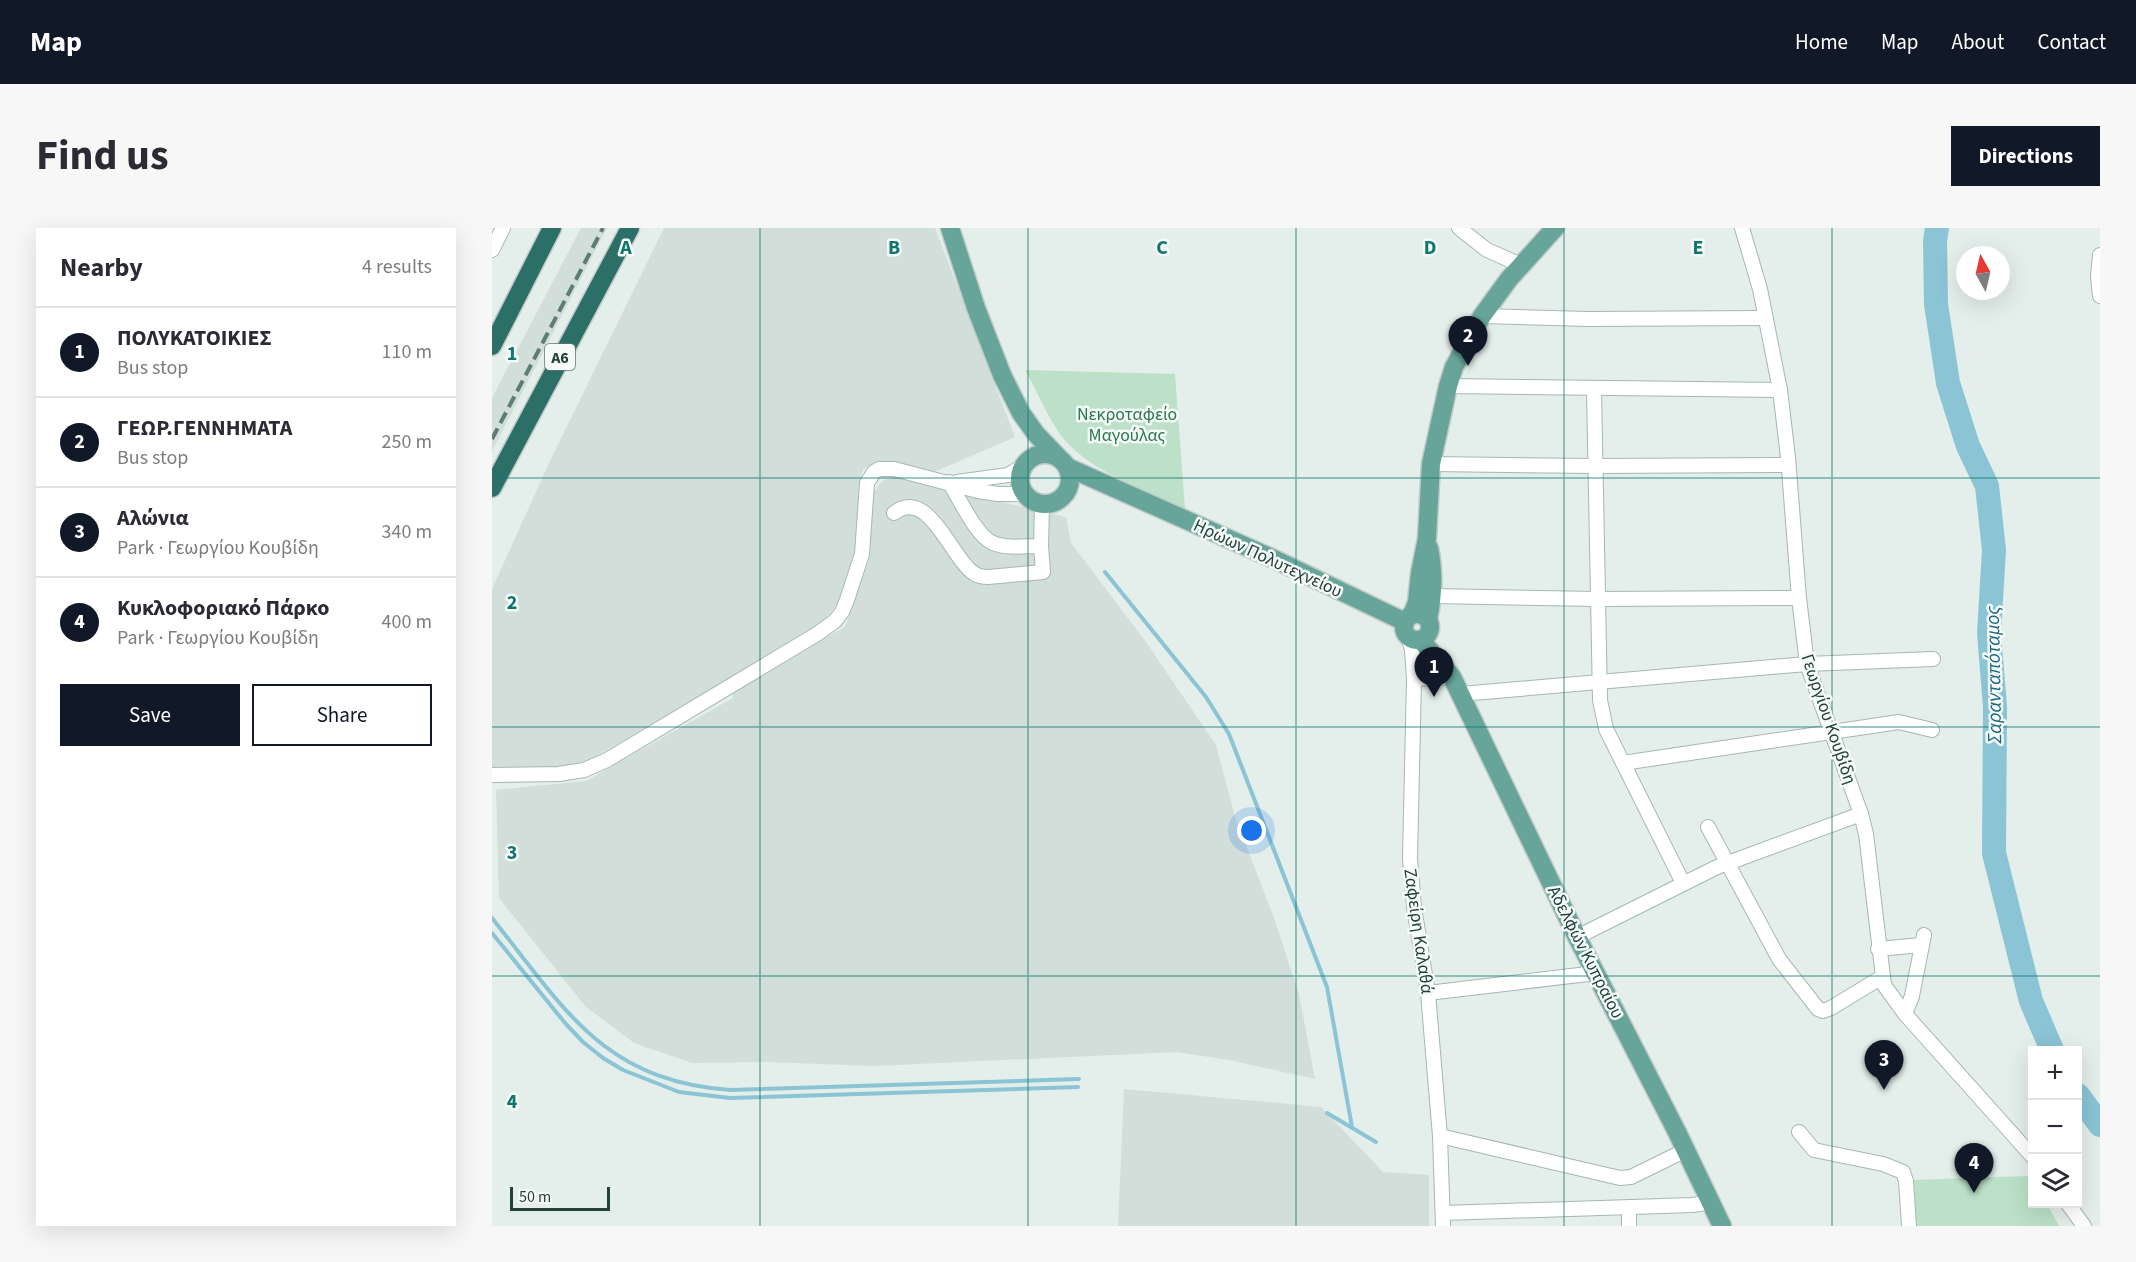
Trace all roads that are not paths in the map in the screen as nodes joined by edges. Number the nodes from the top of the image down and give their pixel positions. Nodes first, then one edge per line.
1 (503, 228) edge
2 (552, 228) edge
3 (630, 228) edge
4 (950, 228) edge
5 (1459, 228) edge
6 (1555, 228) edge
7 (1742, 228) edge
8 (492, 250) edge
9 (2100, 255) edge
10 (1521, 265) junction
11 (2100, 296) edge
12 (1482, 316) junction
13 (1765, 318) junction
14 (492, 346) edge
15 (1448, 386) junction
16 (1594, 389) junction
17 (1780, 390) junction
18 (1021, 413) junction
19 (1062, 462) junction
20 (1024, 464) junction
21 (1431, 464) junction
22 (1788, 465) junction
23 (1595, 466) junction
24 (949, 482) junction
25 (492, 488) edge
26 (1067, 493) junction
27 (1024, 494) junction
28 (1130, 495) junction
29 (1042, 505) junction
30 (894, 513) dead end
31 (1427, 538) junction
32 (1041, 546) junction
33 (1432, 596) junction
34 (1798, 598) junction
35 (1597, 599) junction
36 (1417, 627) junction
37 (1933, 659) dead end
38 (1807, 664) junction
39 (1452, 677) junction
40 (1414, 679) junction
41 (1599, 681) junction
42 (1461, 694) junction
43 (1932, 730) dead end
44 (1830, 731) junction
45 (1623, 763) junction
46 (492, 775) edge
47 (1861, 814) junction
48 (1708, 828) dead end
49 (1728, 863) junction
50 (1683, 883) junction
51 (1577, 937) junction
52 (1878, 948) junction
53 (1596, 973) junction
54 (1882, 976) junction
55 (1428, 993) junction
56 (1905, 1014) junction
57 (1799, 1132) dead end
58 (1440, 1136) junction
59 (1686, 1150) junction
60 (2030, 1154) edge
61 (1711, 1202) junction
62 (1629, 1207) junction
63 (2071, 1208) edge
64 (1443, 1220) edge
65 (1462, 1220) edge
66 (1629, 1226) edge
67 (1722, 1226) edge
68 (1909, 1226) edge
69 (2084, 1226) edge

1 - 8 street
2 - 14 highway
3 - 25 highway, Α6
4 - 18 main road, Ηρώων Πολυτεχνείου
5 - 10 street
6 - 10 main road
7 - 13 street, Γεωργίου Κουβίδη
9 - 11 street
10 - 12 main road
12 - 13 street
12 - 15 main road
13 - 17 street, Γεωργίου Κουβίδη
15 - 16 street
15 - 21 main road
16 - 17 street
16 - 23 street
17 - 22 street, Γεωργίου Κουβίδη
18 - 19 main road, Ηρώων Πολυτεχνείου
18 - 20 main road, Ηρώων Πολυτεχνείου
19 - 20 main road
19 - 26 main road
19 - 28 main road, Ηρώων Πολυτεχνείου
20 - 24 street
20 - 27 main road
21 - 23 street
21 - 31 main road
22 - 23 street
22 - 34 street, Γεωργίου Κουβίδη
23 - 35 street
24 - 27 street
24 - 32 street
24 - 46 street
26 - 28 main road, Ηρώων Πολυτεχνείου
26 - 29 main road
27 - 29 main road
28 - 36 main road, Ηρώων Πολυτεχνείου
29 - 32 street
30 - 32 street
31 - 33 main road
31 - 36 main road
33 - 35 street
33 - 36 main road
34 - 35 street
34 - 38 street, Γεωργίου Κουβίδη
35 - 41 street
36 - 39 main road, Αδελφών Κυπραίου
36 - 40 street, Ζαφείρη Καλαθά
37 - 38 street
38 - 41 street
38 - 44 street, Γεωργίου Κουβίδη
39 - 40 street
39 - 42 main road, Αδελφών Κυπραίου
40 - 55 street, Ζαφείρη Καλαθά
41 - 42 street
41 - 45 street
42 - 51 main road, Αδελφών Κυπραίου
43 - 44 street
44 - 45 street
44 - 47 street, Γεωργίου Κουβίδη
45 - 50 street
47 - 49 street
47 - 52 street, Γεωργίου Κουβίδη
48 - 49 street
49 - 50 street
49 - 54 street
50 - 51 street
51 - 53 main road, Αδελφών Κυπραίου
52 - 54 street, Γεωργίου Κουβίδη
52 - 56 street
53 - 55 street
53 - 59 main road, Αδελφών Κυπραίου
54 - 56 street, Γεωργίου Κουβίδη
55 - 58 street, Ζαφείρη Καλαθά
56 - 60 street, Γεωργίου Κουβίδη
57 - 68 street
58 - 59 street
58 - 64 street, Ζαφείρη Καλαθά
59 - 61 main road, Αδελφών Κυπραίου
61 - 62 street
61 - 67 main road, Αδελφών Κυπραίου
62 - 65 street
62 - 66 street
63 - 69 street
64 - 65 street

